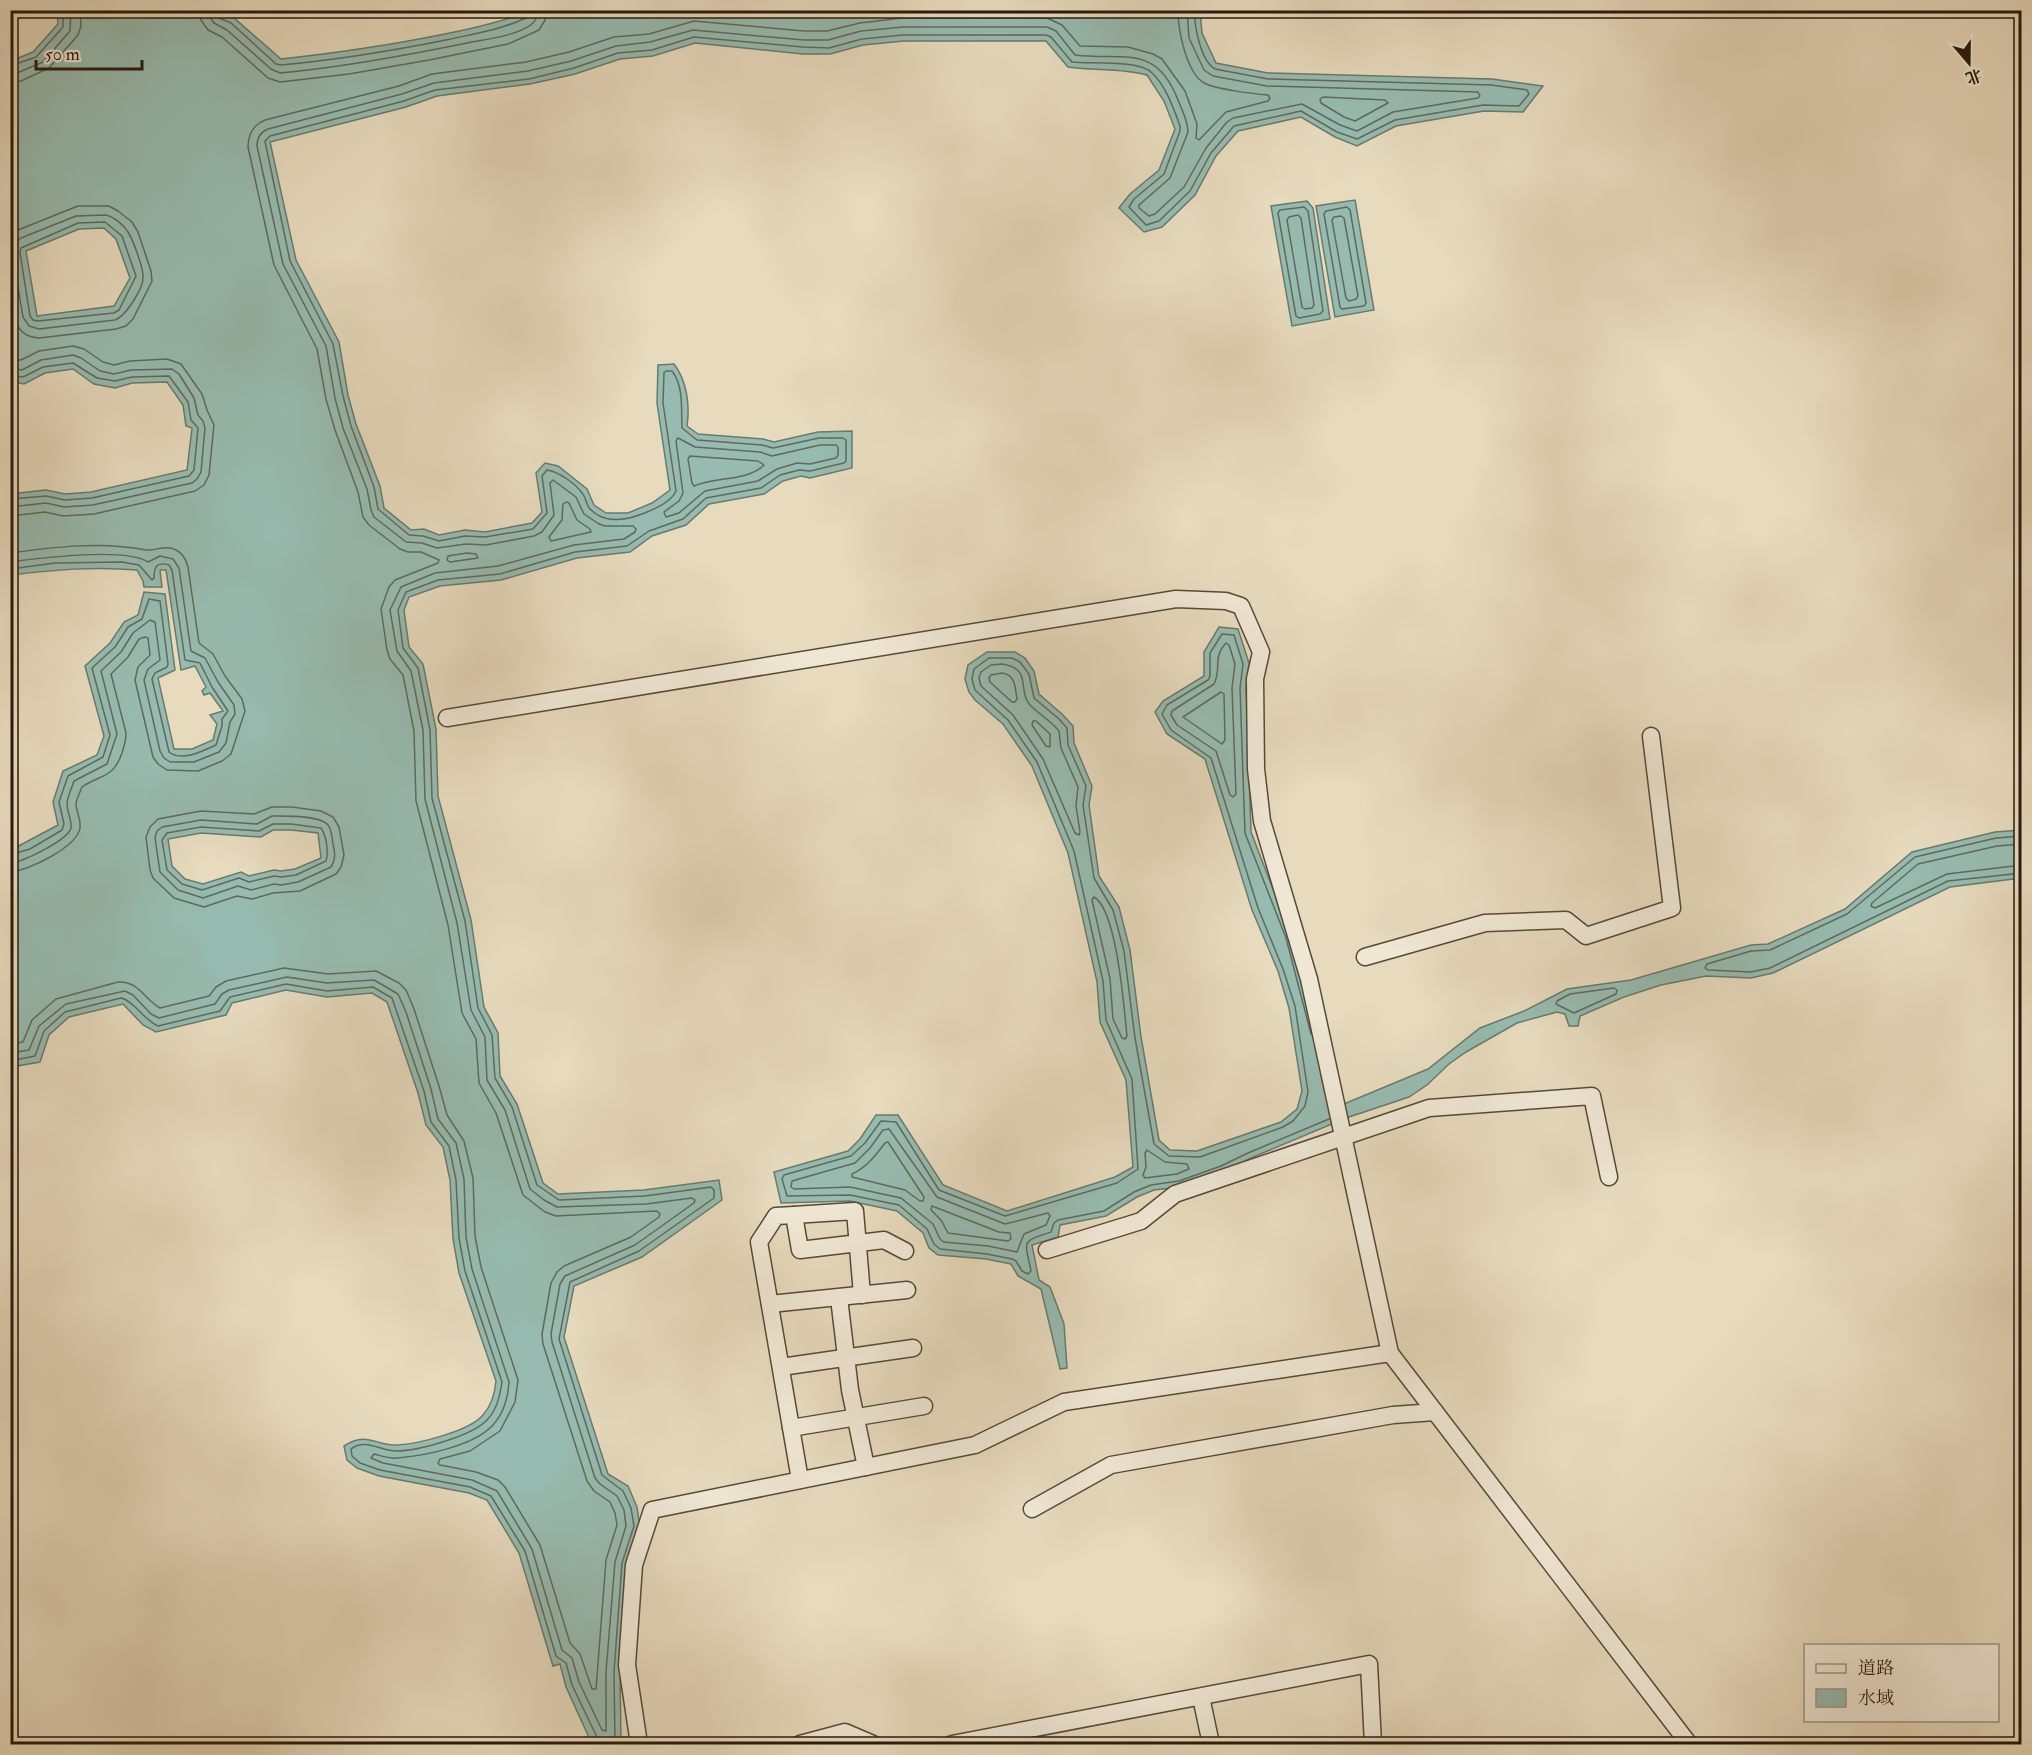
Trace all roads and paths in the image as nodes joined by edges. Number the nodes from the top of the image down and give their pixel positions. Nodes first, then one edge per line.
1 (447, 718) dead end
2 (1651, 736) dead end
3 (1365, 957) dead end
4 (1343, 1131) junction
5 (1609, 1177) dead end
6 (794, 1215) junction
7 (858, 1243) junction
8 (1047, 1250) dead end
9 (905, 1251) dead end
10 (908, 1290) dead end
11 (862, 1295) junction
12 (839, 1298) junction
13 (770, 1304) junction
14 (914, 1348) dead end
15 (1390, 1353) junction
16 (846, 1357) junction
17 (781, 1367) junction
18 (924, 1406) dead end
19 (1435, 1412) junction
20 (856, 1418) junction
21 (791, 1428) junction
22 (866, 1467) junction
23 (800, 1480) junction
24 (1032, 1509) dead end
25 (1201, 1697) junction
26 (639, 1744) edge
27 (800, 1744) edge
28 (873, 1744) edge
29 (952, 1744) edge
30 (1211, 1744) edge
31 (1373, 1744) edge
32 (1689, 1744) edge

1 - 4 street
2 - 3 street
4 - 5 street
4 - 8 street
4 - 15 street
6 - 7 street
6 - 7 street
6 - 13 street
7 - 9 street
7 - 11 street
10 - 11 street
11 - 12 street
12 - 13 street
12 - 16 street
13 - 17 street
14 - 16 street
15 - 19 street
15 - 22 street
16 - 17 street
16 - 20 street
17 - 21 street
18 - 20 street
19 - 24 street
19 - 32 street
20 - 21 street
20 - 22 street
21 - 23 street
22 - 23 street
23 - 26 street
25 - 29 street
25 - 30 street
25 - 31 street
27 - 28 street

